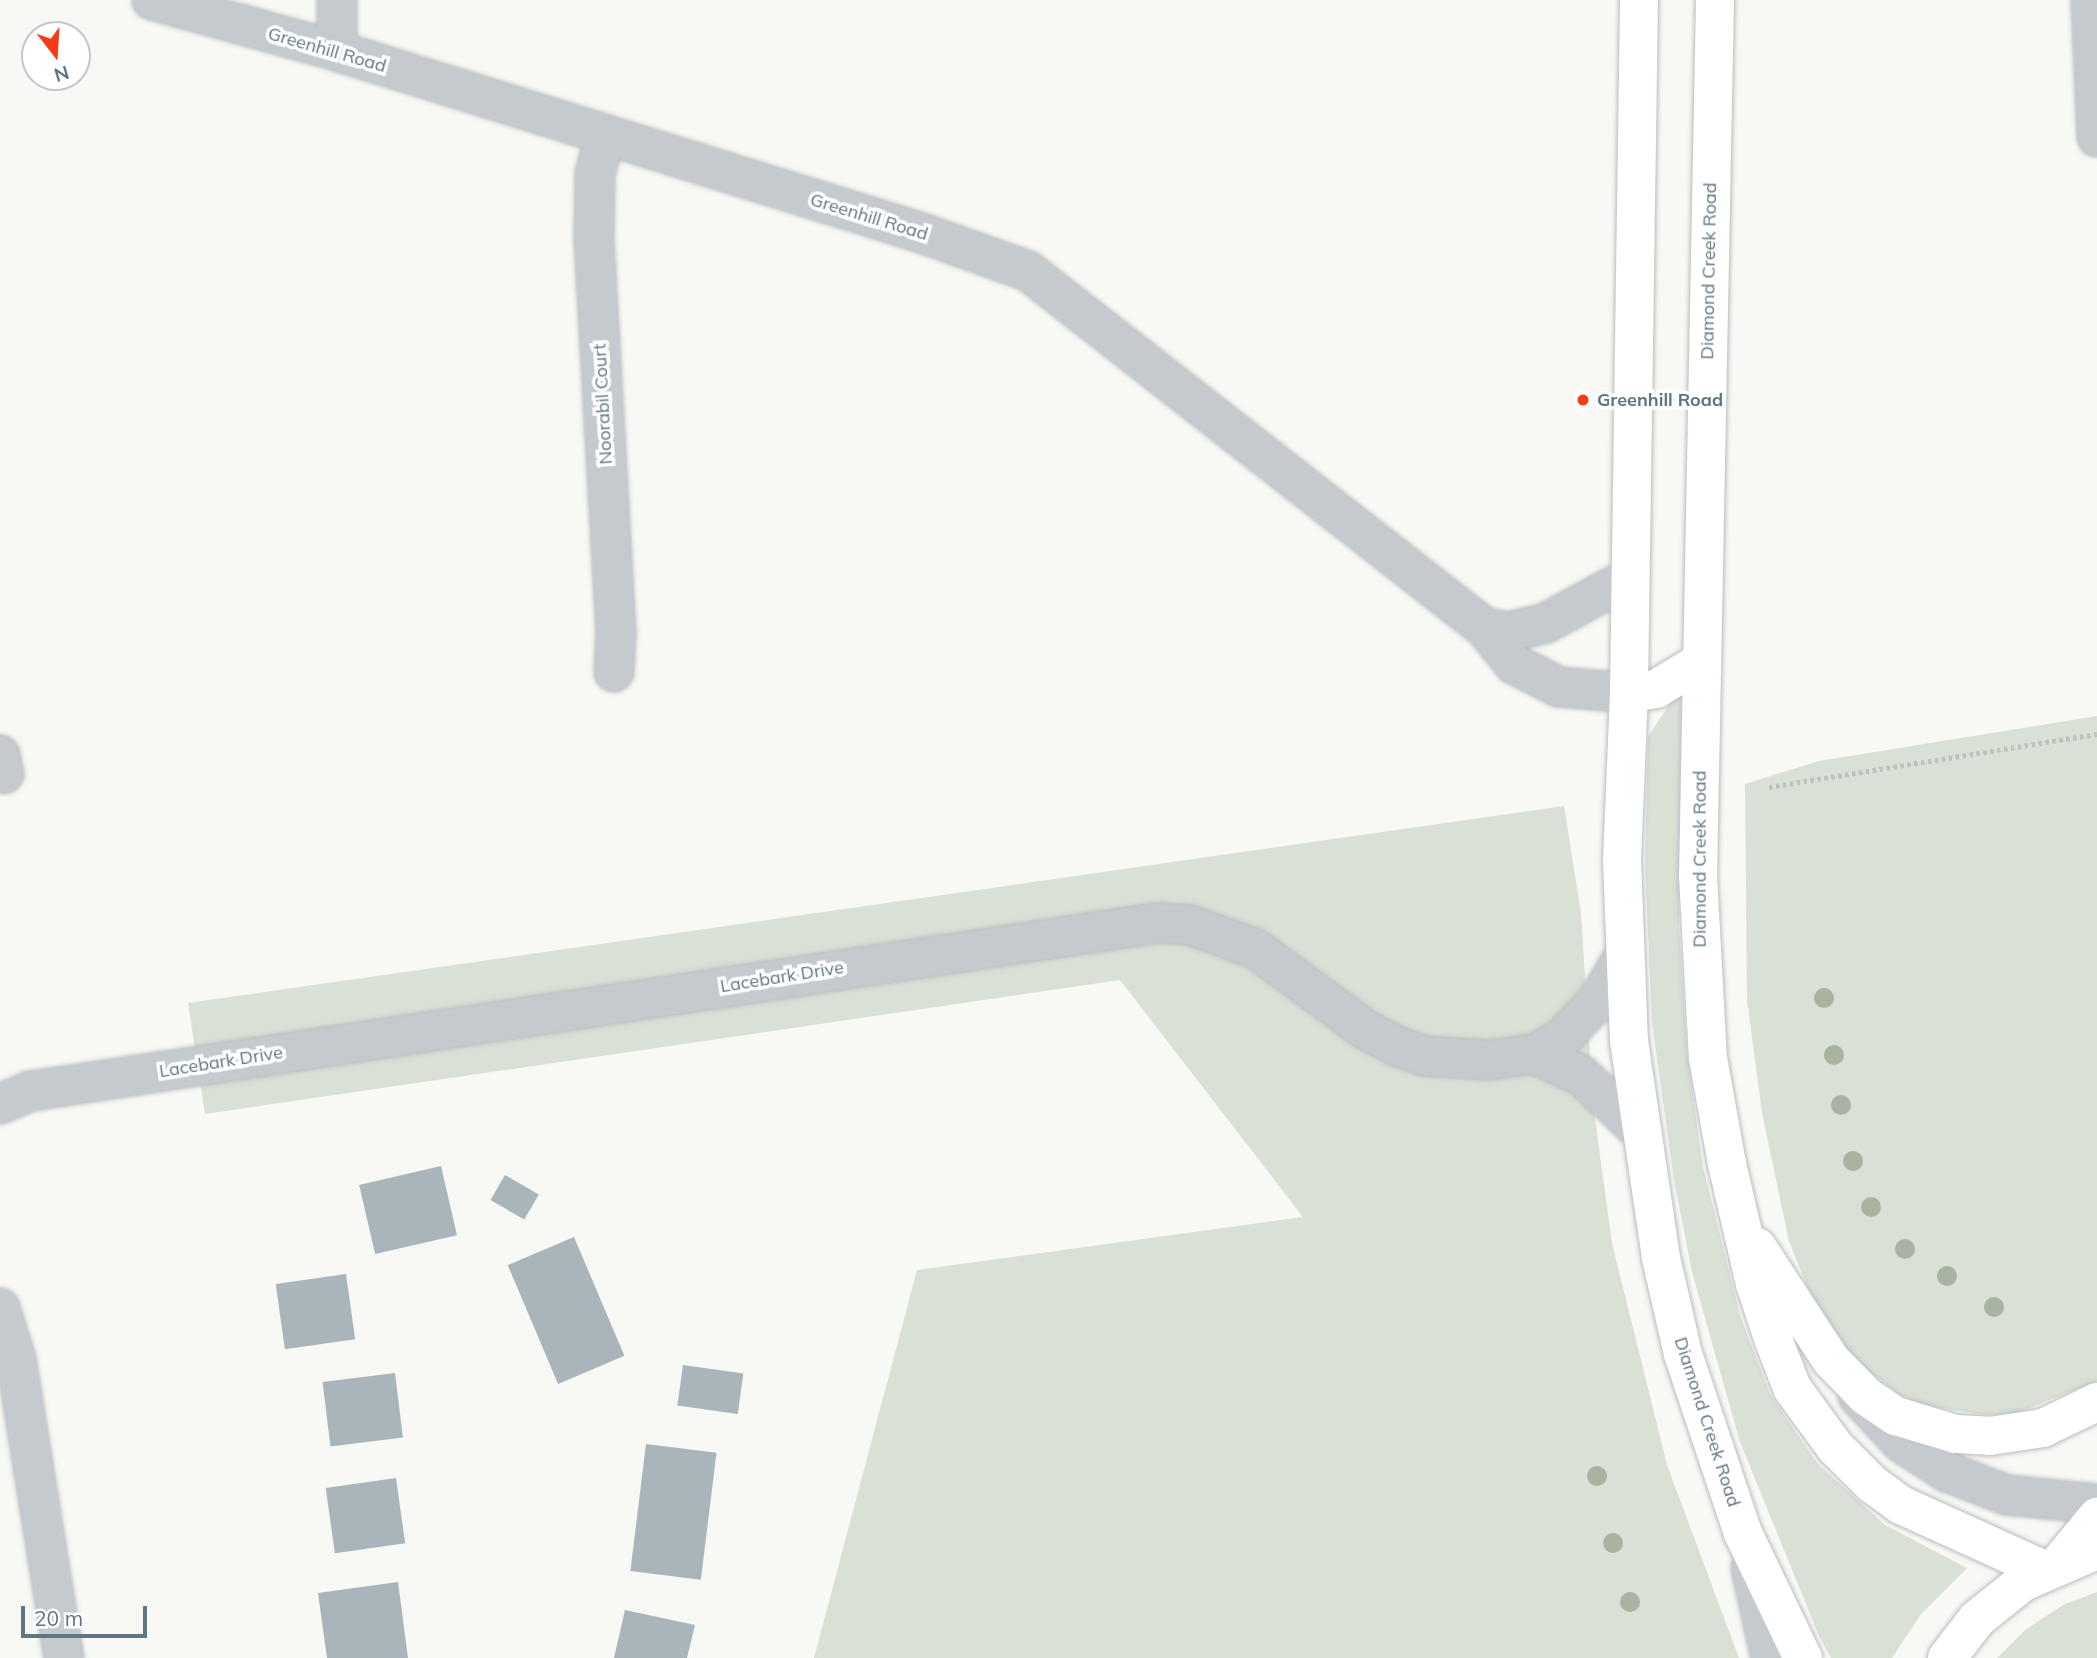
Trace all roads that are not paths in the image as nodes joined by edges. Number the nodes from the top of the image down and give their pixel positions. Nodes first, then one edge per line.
1 (152, 0) edge
2 (337, 0) edge
3 (1639, 0) edge
4 (1715, 0) edge
5 (2091, 0) edge
6 (337, 51) junction
7 (2097, 137) edge
8 (605, 138) junction
9 (1629, 578) junction
10 (1485, 628) junction
11 (1702, 661) junction
12 (614, 672) dead end
13 (1629, 693) junction
14 (1624, 956) junction
15 (1534, 1054) junction
16 (0, 1104) edge
17 (1640, 1131) junction
18 (1741, 1226) junction
19 (0, 1308) edge
20 (1841, 1371) junction
21 (2097, 1402) edge
22 (2097, 1504) edge
23 (2097, 1517) edge
24 (1743, 1533) junction
25 (2097, 1550) edge
26 (2051, 1566) junction
27 (64, 1658) edge
28 (1771, 1658) edge
29 (1802, 1658) edge
30 (1947, 1658) edge

1 - 6 street, Greenhill Road
2 - 6 street
3 - 9 main road, Diamond Creek Road
4 - 11 main road, Diamond Creek Road
5 - 7 street
6 - 8 street, Greenhill Road
8 - 10 street, Greenhill Road
8 - 12 street, Noorabil Court
9 - 10 street
9 - 13 main road, Diamond Creek Road
10 - 13 street, Greenhill Road
11 - 13 main road, Greenhill Road
11 - 18 main road, Diamond Creek Road
13 - 14 main road, Diamond Creek Road
14 - 15 street, Lacebark Drive
14 - 17 main road, Diamond Creek Road
15 - 16 street, Lacebark Drive
15 - 17 street
17 - 24 main road, Diamond Creek Road
18 - 20 main road
18 - 26 main road, Diamond Creek Road
19 - 27 street
20 - 21 main road
20 - 22 street
23 - 26 main road
24 - 28 street
24 - 29 main road, Diamond Creek Road
25 - 26 main road
26 - 30 main road

